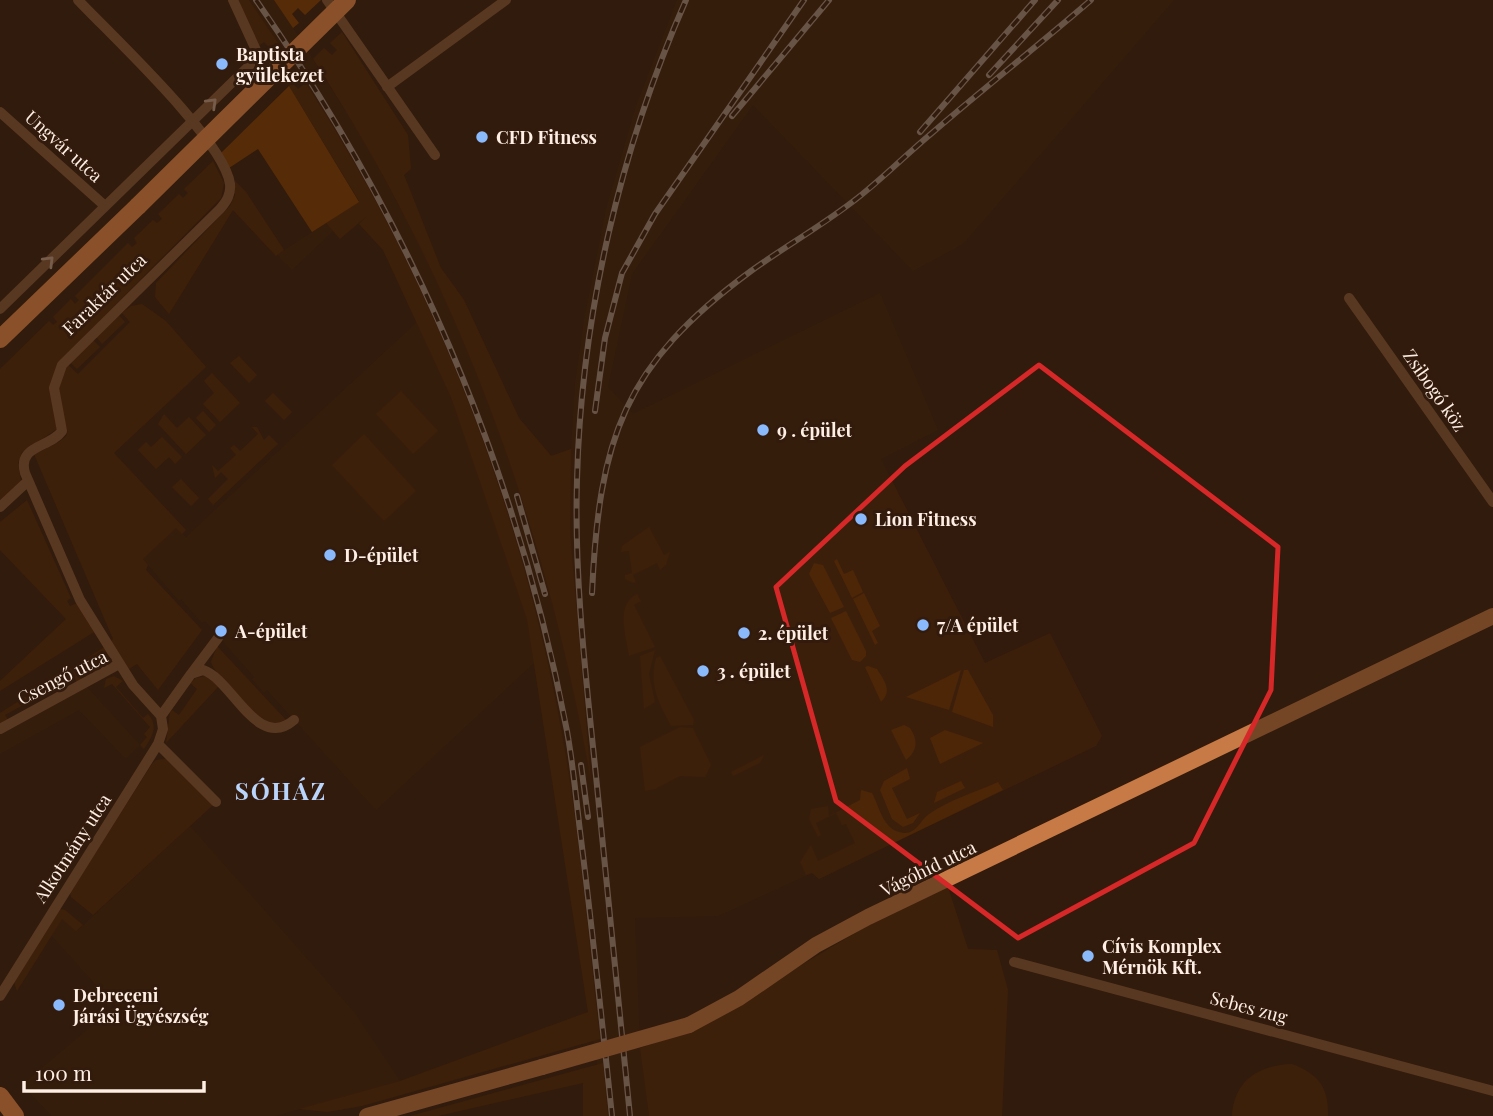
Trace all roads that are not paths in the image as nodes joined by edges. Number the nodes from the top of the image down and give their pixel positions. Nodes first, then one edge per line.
1 (78, 0) edge
2 (233, 0) edge
3 (327, 0) edge
4 (347, 0) edge
5 (506, 0) edge
6 (387, 88) junction
7 (0, 112) edge
8 (193, 121) junction
9 (435, 155) dead end
10 (105, 206) junction
11 (1349, 298) dead end
12 (0, 309) edge
13 (0, 339) edge
14 (29, 481) junction
15 (1493, 502) edge
16 (0, 507) edge
17 (1493, 617) edge
18 (218, 638) dead end
19 (119, 664) junction
20 (191, 674) junction
21 (161, 716) junction
22 (294, 720) dead end
23 (0, 729) edge
24 (158, 744) junction
25 (216, 802) dead end
26 (1014, 962) dead end
27 (0, 996) edge
28 (1493, 1090) edge
29 (0, 1096) edge
30 (15, 1116) edge
31 (368, 1116) edge

1 - 8 street
8 -> 2 street
3 - 6 street
4 - 13 main road, bridge
5 - 6 street
6 - 9 street
7 - 10 street, Ungvár utca
8 - 10 street
8 - 14 street, Faraktár utca
12 -> 10 street
11 - 15 street, Zsibogó köz
14 - 16 street
14 - 19 street
17 - 31 main road, Vágóhíd utca, bridge
18 - 20 street
19 - 21 street, Csengő utca
19 - 23 street, Csengő utca
20 - 21 street
20 - 22 street
21 - 24 street, Alkotmány utca
24 - 25 street
24 - 27 street, Alkotmány utca
26 - 28 street, Sebes zug
29 - 30 main road

